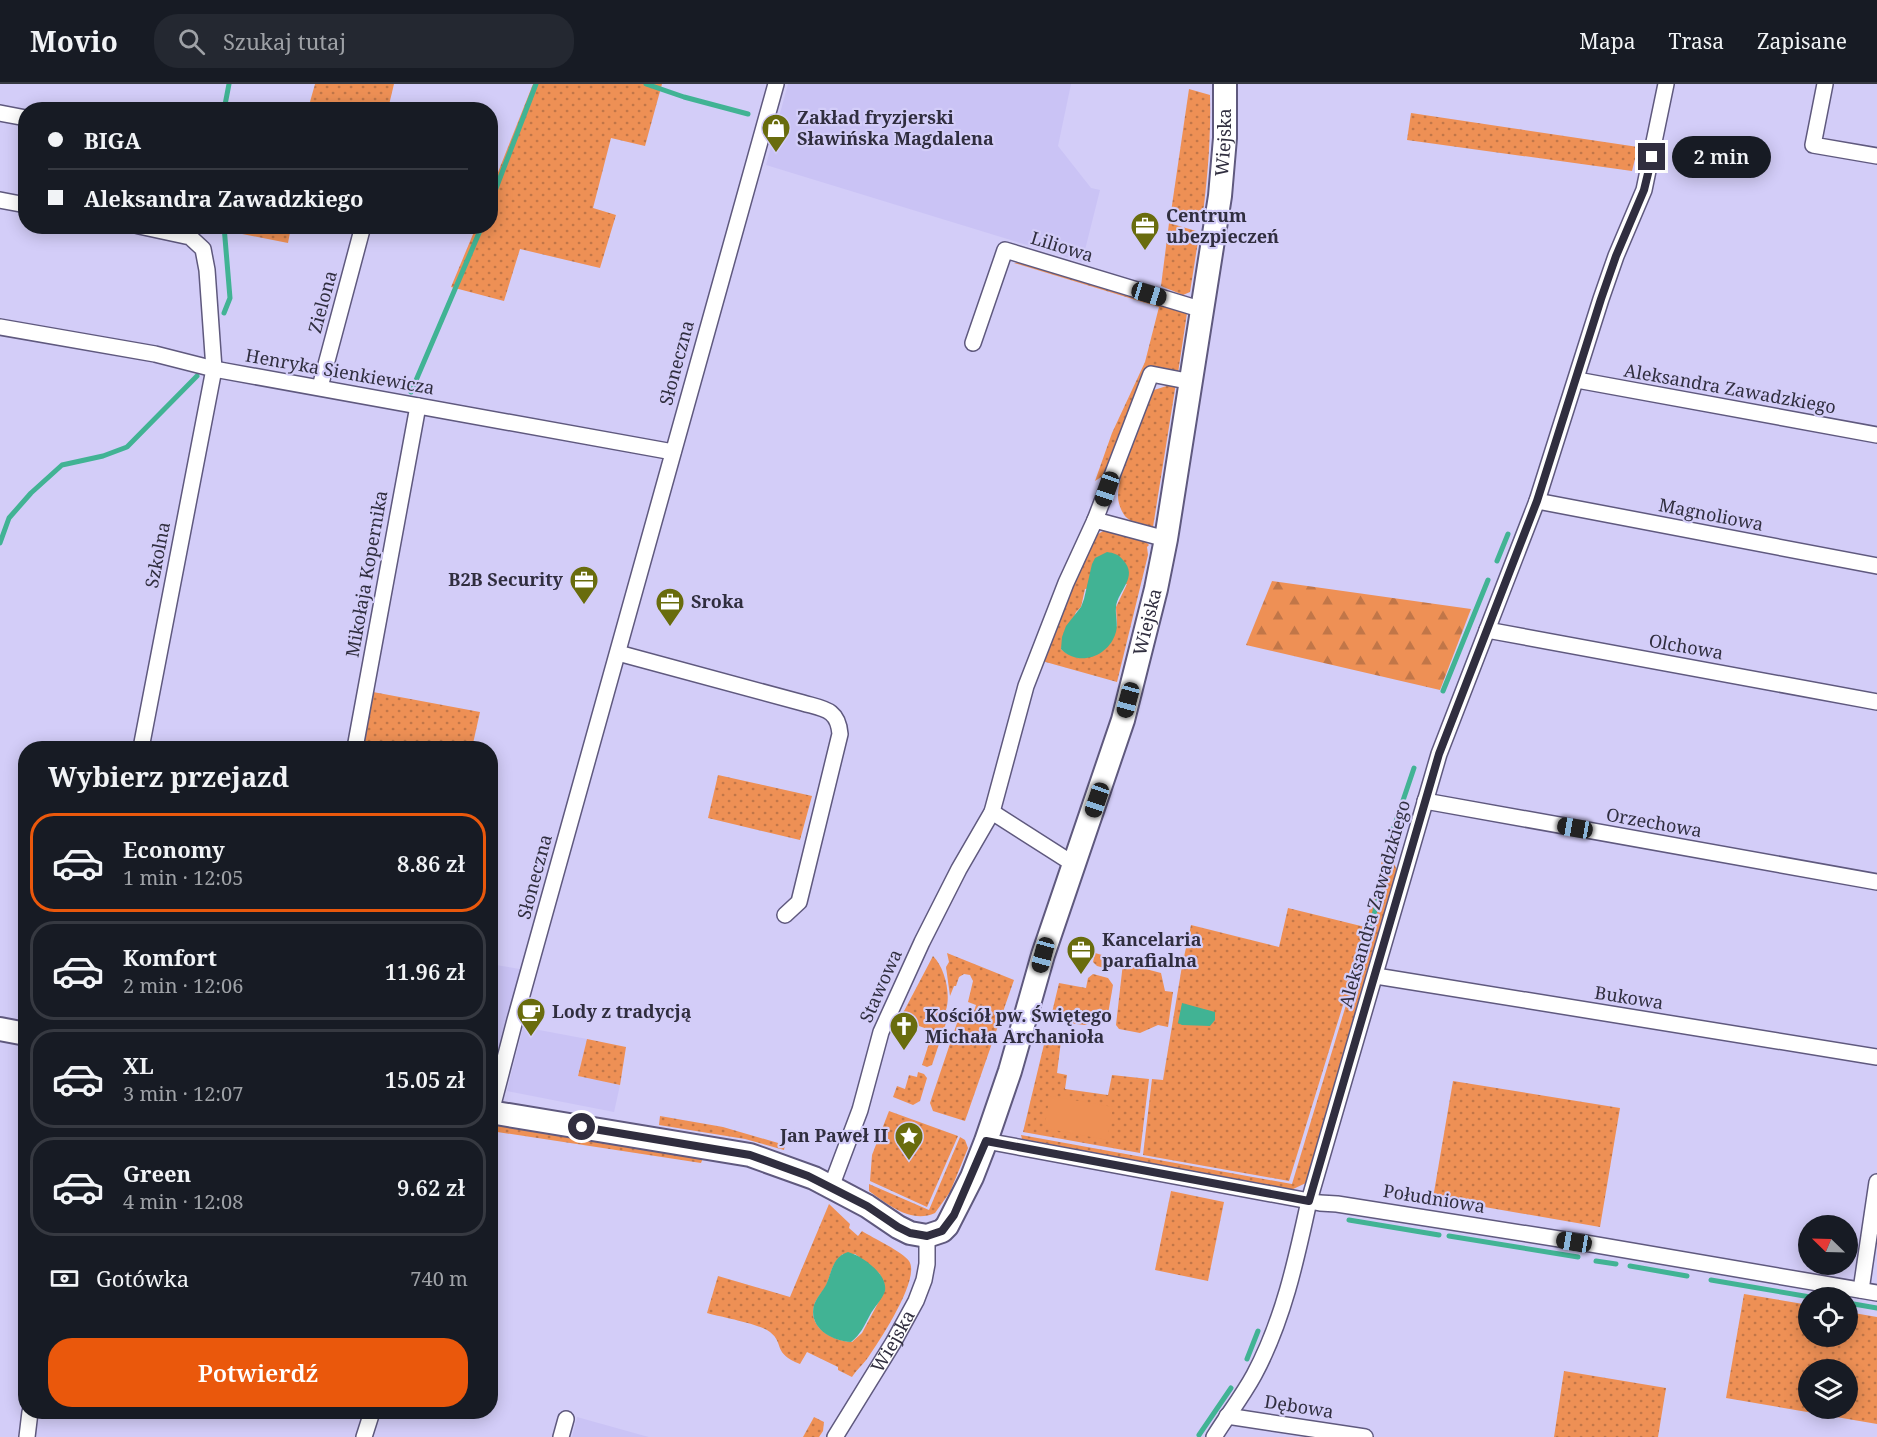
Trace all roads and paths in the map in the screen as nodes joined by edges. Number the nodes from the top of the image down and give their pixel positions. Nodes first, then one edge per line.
1 (776, 84) edge
2 (1226, 84) edge
3 (1666, 84) edge
4 (1825, 84) edge
5 (0, 113) edge
6 (18, 116) edge
7 (1877, 156) edge
8 (0, 200) edge
9 (18, 203) edge
10 (176, 234) edge
11 (361, 234) edge
12 (1203, 310) junction
13 (0, 327) edge
14 (973, 343) dead end
15 (214, 369) junction
16 (1577, 380) junction
17 (1192, 382) junction
18 (321, 387) junction
19 (418, 406) junction
20 (1877, 435) edge
21 (674, 452) junction
22 (1537, 501) junction
23 (1095, 520) junction
24 (1166, 539) junction
25 (1877, 566) edge
26 (1487, 630) junction
27 (618, 653) junction
28 (1877, 702) edge
29 (142, 741) edge
30 (356, 741) edge
31 (1425, 801) junction
32 (992, 813) junction
33 (1075, 865) junction
34 (1877, 882) edge
35 (785, 915) dead end
36 (1376, 976) junction
37 (0, 1029) edge
38 (18, 1032) edge
39 (1877, 1057) edge
40 (498, 1087) edge
41 (498, 1113) edge
42 (986, 1141) junction
43 (1877, 1182) edge
44 (831, 1187) junction
45 (1309, 1201) junction
46 (927, 1236) junction
47 (1861, 1290) junction
48 (1877, 1293) edge
49 (1227, 1416) junction
50 (29, 1419) edge
51 (370, 1419) edge
52 (566, 1419) dead end
53 (27, 1437) edge
54 (364, 1437) edge
55 (561, 1437) edge
56 (835, 1437) edge
57 (1214, 1437) edge
58 (1365, 1437) edge

1 - 21 street, Słoneczna
2 - 12 street, Wiejska
3 - 16 street, Aleksandra Zawadzkiego
4 - 7 street
5 - 6 street
8 - 9 street
10 - 15 street, Szkolna
11 - 18 street, Zielona
12 - 14 street, Liliowa
12 - 17 street, Wiejska
13 - 15 street, Henryka Sienkiewicza
15 - 18 street, Henryka Sienkiewicza
15 - 29 street, Szkolna
16 - 20 street, Aleksandra Zawadzkiego
16 - 22 street, Aleksandra Zawadzkiego
17 - 23 street, Stawowa
17 - 24 street, Wiejska
18 - 19 street, Henryka Sienkiewicza
19 - 21 street, Henryka Sienkiewicza
19 - 30 street, Mikołaja Kopernika
21 - 27 street, Słoneczna
22 - 25 street, Magnoliowa
22 - 26 street, Aleksandra Zawadzkiego
23 - 24 street
23 - 32 street, Stawowa
24 - 33 street, Wiejska
26 - 28 street, Olchowa
26 - 31 street, Aleksandra Zawadzkiego
27 - 35 street
27 - 40 street, Słoneczna
31 - 34 street, Orzechowa
31 - 36 street, Aleksandra Zawadzkiego
32 - 33 street
32 - 44 street, Stawowa
33 - 42 street, Wiejska
36 - 39 street, Bukowa
36 - 45 street, Aleksandra Zawadzkiego
37 - 38 street
41 - 44 street
42 - 45 street, Południowa
42 - 46 street, Wiejska
43 - 47 street
44 - 46 street
45 - 47 street, Południowa
45 - 49 street, Aleksandra Zawadzkiego
46 - 56 street, Wiejska
47 - 48 street, Południowa
49 - 57 street, Aleksandra Zawadzkiego
49 - 58 street, Dębowa
50 - 53 street
51 - 54 street
52 - 55 street

